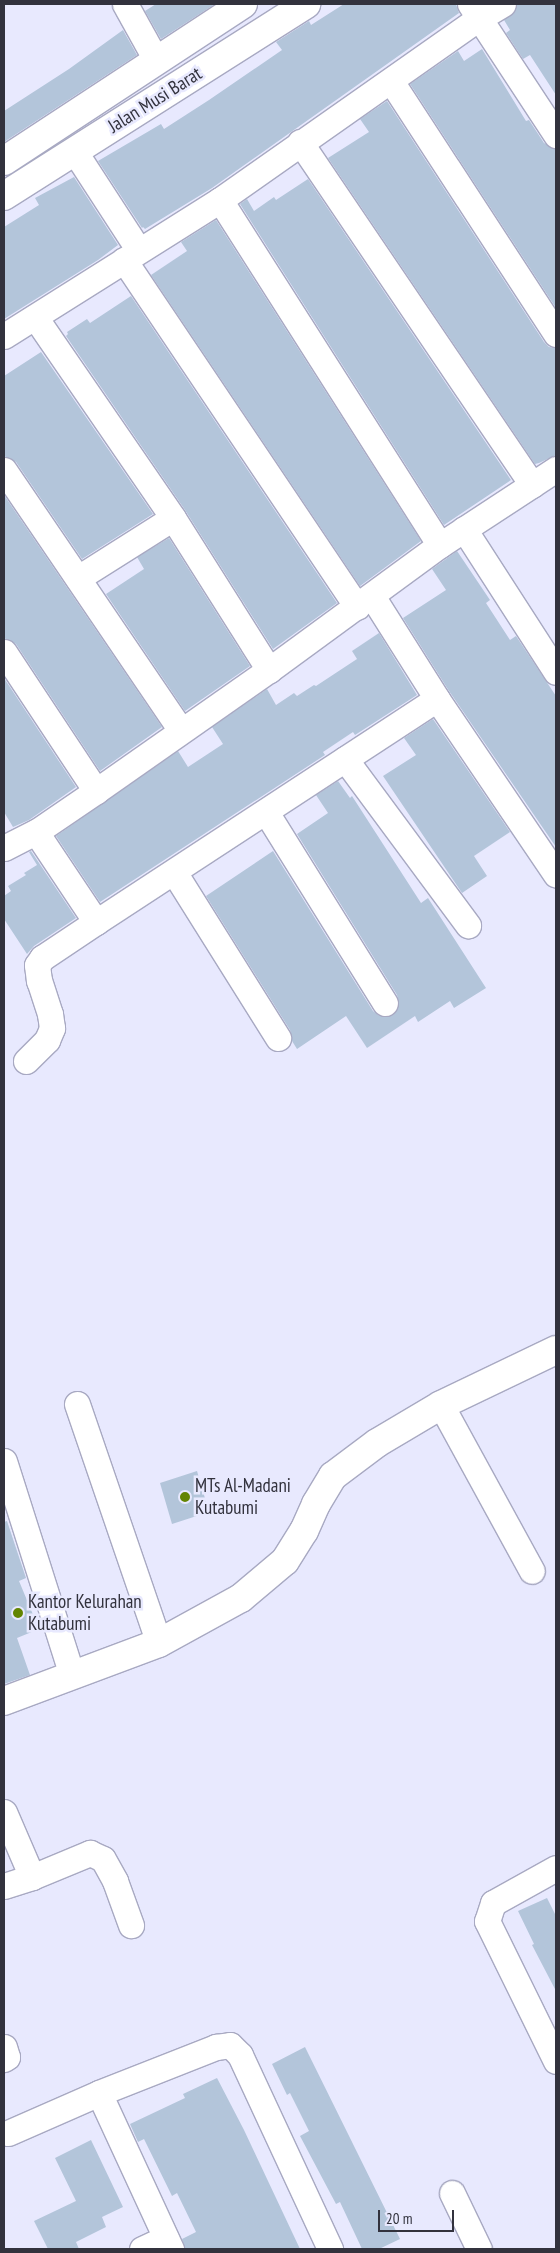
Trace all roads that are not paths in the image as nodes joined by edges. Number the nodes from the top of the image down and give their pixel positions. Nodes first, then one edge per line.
1 (125, 4) edge
2 (243, 4) edge
3 (306, 4) edge
4 (504, 4) edge
5 (474, 11) edge
6 (156, 60) junction
7 (392, 81) junction
8 (57, 126) junction
9 (556, 135) edge
10 (300, 142) junction
11 (75, 152) junction
12 (4, 161) edge
13 (4, 196) edge
14 (220, 200) junction
15 (131, 254) junction
16 (35, 317) junction
17 (556, 334) edge
18 (4, 336) edge
19 (556, 469) edge
20 (4, 470) edge
21 (532, 485) junction
22 (174, 518) junction
23 (464, 530) junction
24 (440, 545) junction
25 (78, 578) junction
26 (365, 602) junction
27 (4, 652) edge
28 (269, 670) junction
29 (556, 672) edge
30 (437, 699) junction
31 (181, 730) junction
32 (346, 758) junction
33 (96, 791) junction
34 (266, 812) junction
35 (36, 832) junction
36 (4, 848) edge
37 (174, 872) junction
38 (556, 875) edge
39 (96, 922) junction
40 (468, 925) dead end
41 (385, 1003) dead end
42 (278, 1038) dead end
43 (26, 1061) dead end
44 (556, 1350) edge
45 (77, 1404) dead end
46 (441, 1405) junction
47 (4, 1461) edge
48 (532, 1571) dead end
49 (159, 1643) junction
50 (72, 1676) junction
51 (4, 1701) edge
52 (4, 1812) edge
53 (556, 1868) edge
54 (32, 1877) junction
55 (4, 1886) edge
56 (131, 1925) dead end
57 (4, 2047) edge
58 (4, 2059) edge
59 (556, 2061) edge
60 (100, 2093) junction
61 (8, 2133) dead end
62 (452, 2193) dead end
63 (168, 2244) edge
64 (142, 2249) edge
65 (330, 2249) edge
66 (480, 2249) edge

1 - 6 street
2 - 6 street, Jalan Musi Barat
3 - 11 street, Jalan Musi Barat
4 - 5 street
5 - 7 street
5 - 9 street
6 - 8 street, Jalan Musi Barat
7 - 10 street
7 - 17 street
8 - 11 street
8 - 12 street, Jalan Musi Barat
10 - 14 street
10 - 21 street
11 - 13 street, Jalan Musi Barat
11 - 15 street
14 - 15 street
14 - 24 street
15 - 16 street
15 - 26 street
16 - 18 street
16 - 22 street
19 - 21 street
20 - 25 street
21 - 23 street
22 - 25 street
22 - 28 street
23 - 24 street
23 - 29 street
24 - 26 street
25 - 31 street
26 - 28 street
26 - 30 street
27 - 33 street
28 - 31 street
30 - 32 street
30 - 38 street
31 - 33 street
32 - 34 street
32 - 40 street
33 - 35 street
34 - 37 street
34 - 41 street
35 - 36 street
35 - 39 street
37 - 39 street
37 - 42 street
39 - 43 street
44 - 46 street
45 - 49 street
46 - 48 street
46 - 49 street
47 - 50 street
49 - 50 street
50 - 51 street
52 - 54 street
53 - 59 street
54 - 55 street
54 - 56 street
57 - 58 street
60 - 61 street
60 - 63 street
60 - 65 street
62 - 66 street
63 - 64 street

